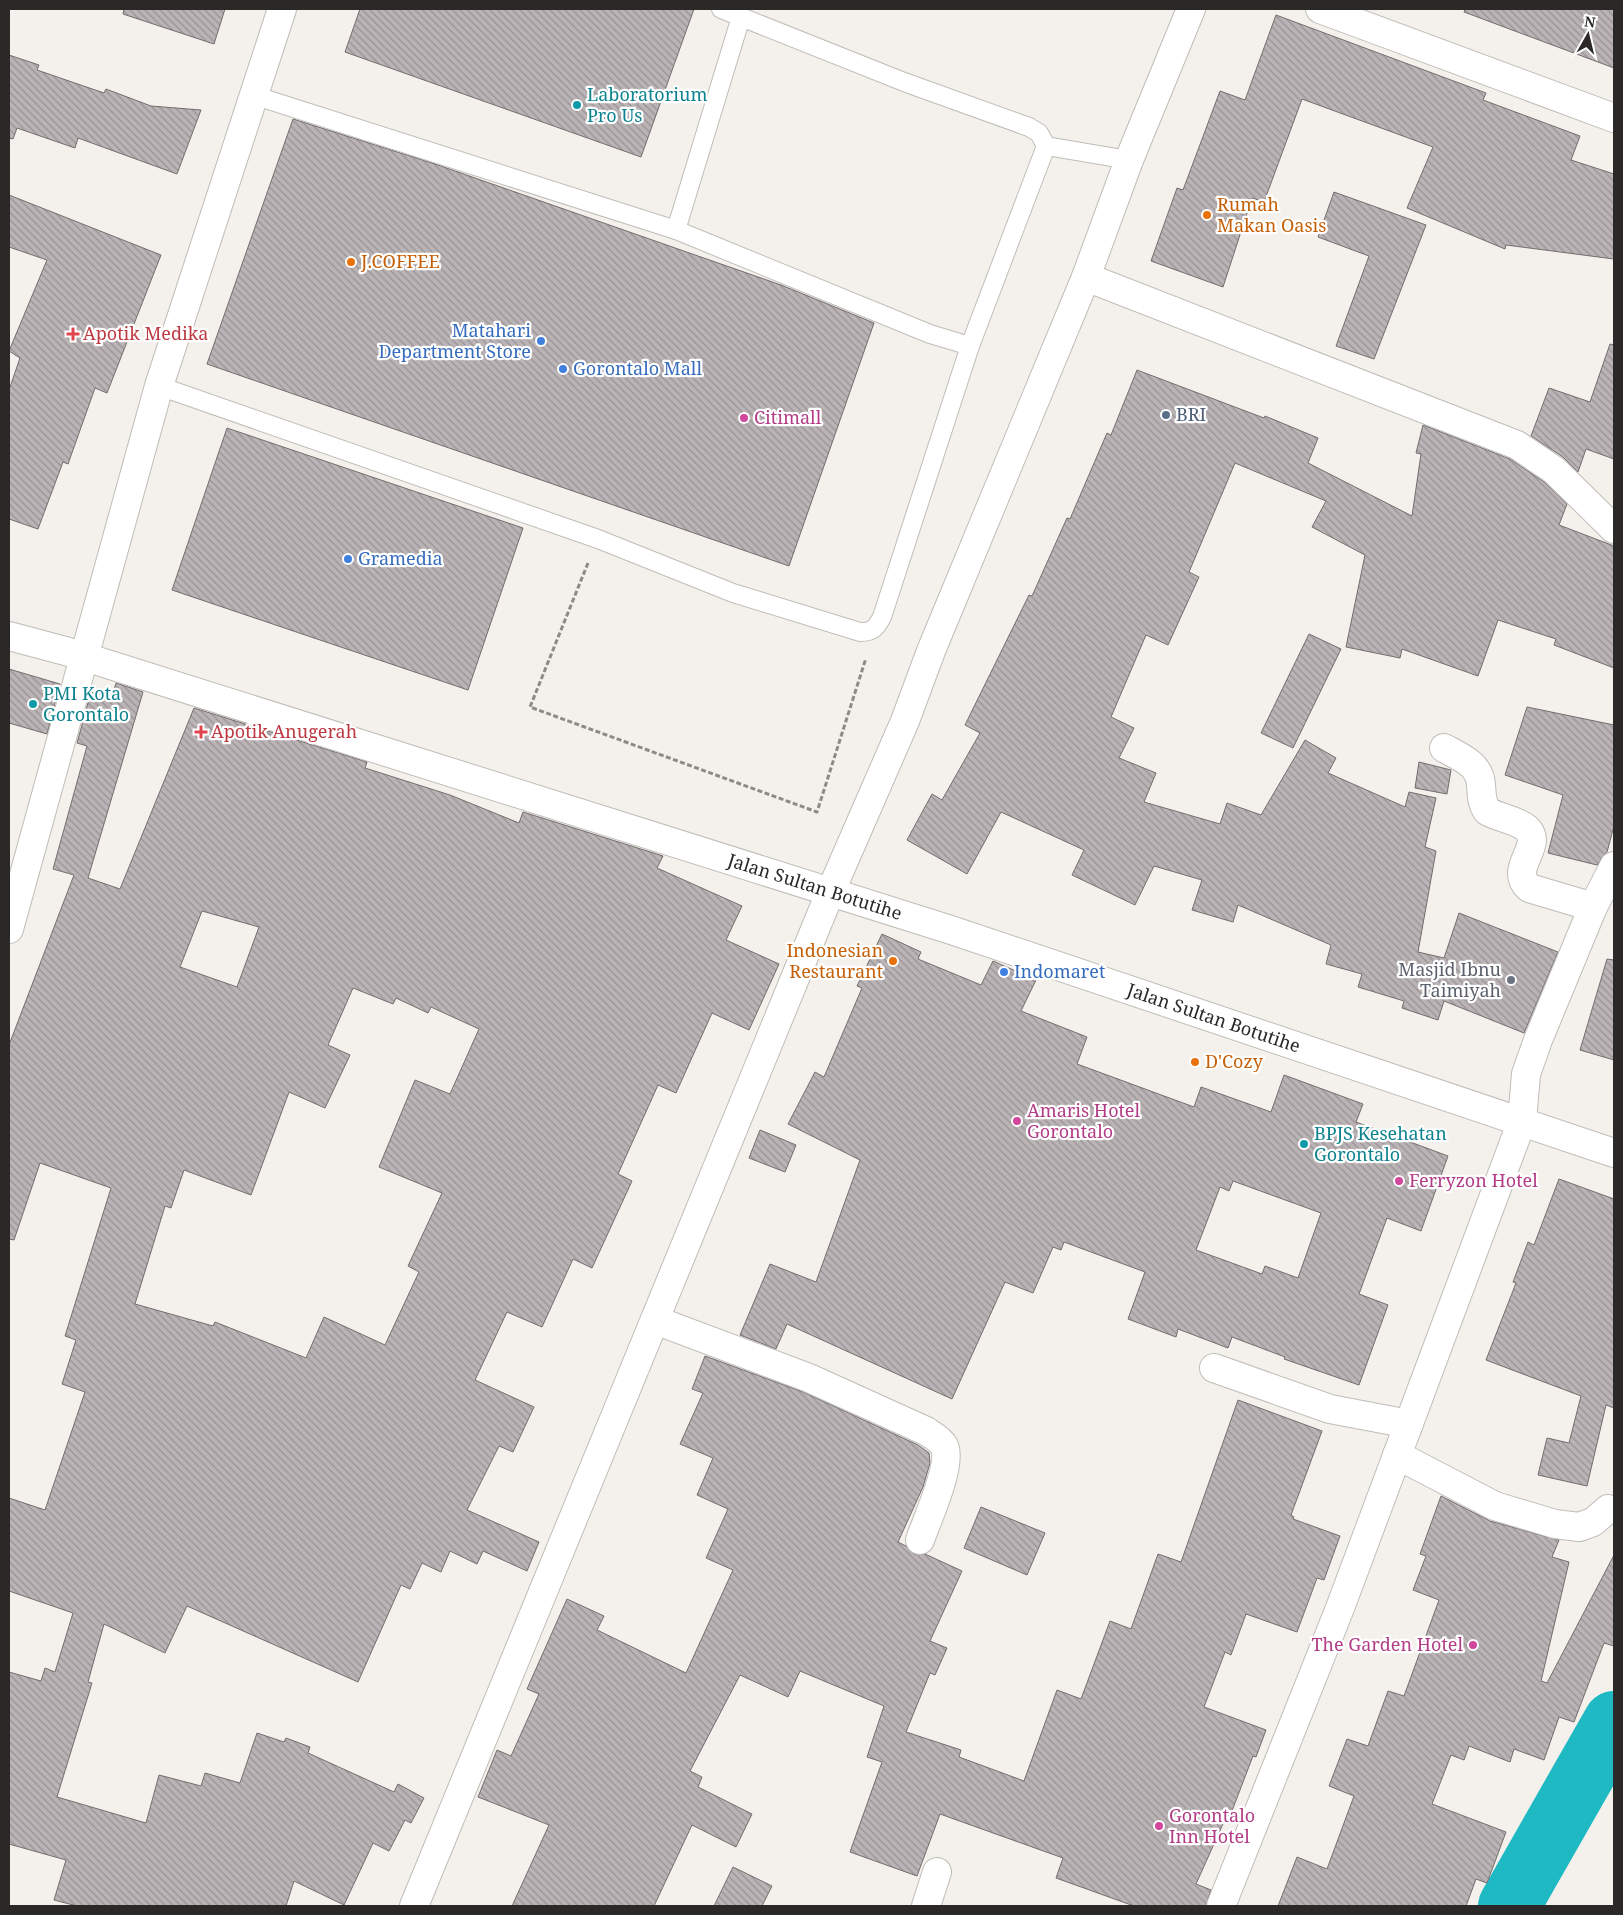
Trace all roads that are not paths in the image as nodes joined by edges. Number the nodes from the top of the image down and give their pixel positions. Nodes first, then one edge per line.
1 (282, 9) edge
2 (721, 9) edge
3 (1190, 9) edge
4 (1320, 9) edge
5 (741, 17) junction
6 (253, 95) junction
7 (1614, 118) edge
8 (1046, 146) junction
9 (1129, 160) junction
10 (676, 230) junction
11 (1086, 277) junction
12 (970, 346) junction
13 (159, 386) junction
14 (1614, 529) edge
15 (9, 636) edge
16 (85, 658) junction
17 (1444, 748) dead end
18 (1614, 866) edge
19 (830, 893) junction
20 (1593, 907) junction
21 (9, 928) edge
22 (1522, 1121) junction
23 (1614, 1153) edge
24 (655, 1320) junction
25 (1214, 1368) dead end
26 (1409, 1424) junction
27 (1397, 1455) junction
28 (1608, 1509) dead end
29 (920, 1540) dead end
30 (937, 1872) dead end
31 (414, 1906) edge
32 (926, 1906) edge
33 (1221, 1906) edge

1 - 6 street
2 - 5 lane
3 - 9 street
4 - 7 street
5 - 8 lane
5 - 10 lane
6 - 10 lane
6 - 13 street
8 - 9 lane
8 - 12 lane
9 - 11 street
10 - 12 lane
11 - 14 street
11 - 19 street
12 - 13 lane
13 - 16 street
15 - 16 street, Jalan Sultan Botutihe
16 - 19 street, Jalan Sultan Botutihe
16 - 21 street
17 - 20 street
18 - 20 street
19 - 22 street, Jalan Sultan Botutihe
19 - 24 street
20 - 22 street
22 - 23 street, Jalan Sultan Botutihe
22 - 26 street
24 - 29 street
24 - 31 street
25 - 26 street
26 - 27 street
27 - 28 street
27 - 33 street
30 - 32 street

